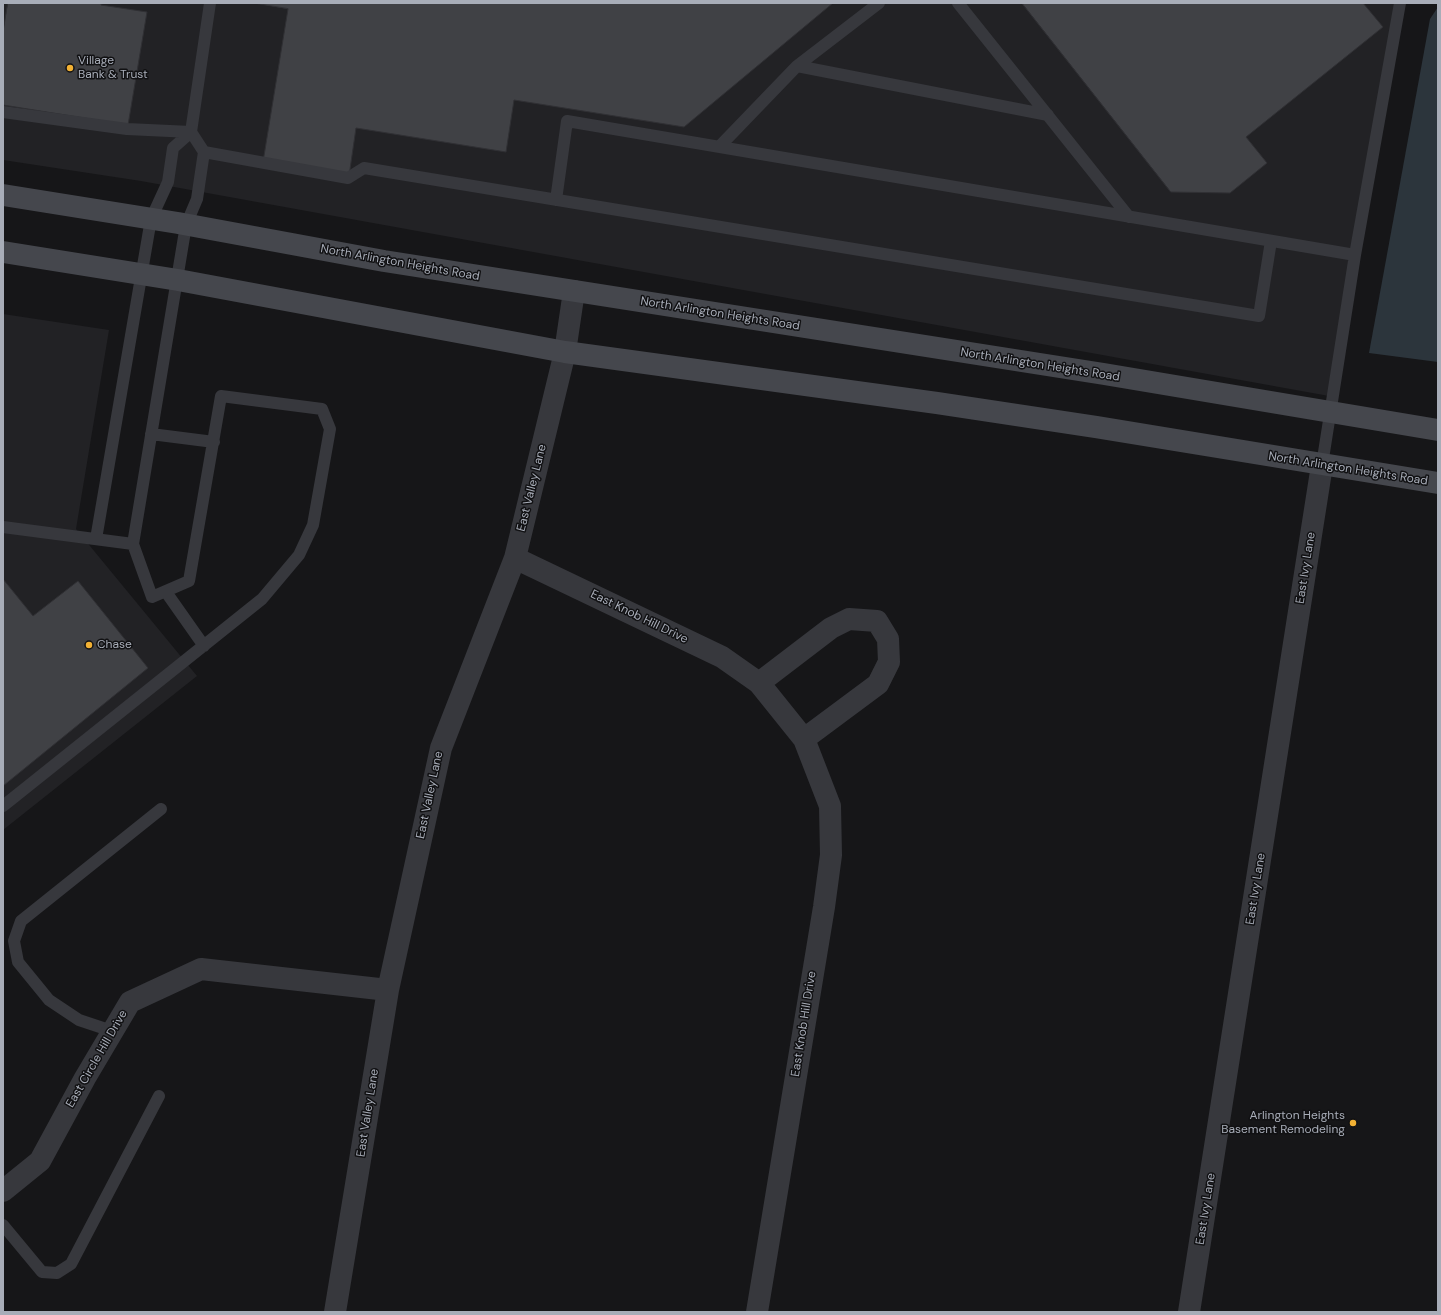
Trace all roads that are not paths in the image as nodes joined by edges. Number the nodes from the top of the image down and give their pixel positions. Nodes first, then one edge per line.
1 (210, 3) edge
2 (879, 3) edge
3 (958, 3) edge
4 (1400, 3) edge
5 (797, 66) junction
6 (3, 112) edge
7 (1048, 115) junction
8 (191, 132) junction
9 (719, 147) junction
10 (204, 152) junction
11 (3, 195) edge
12 (556, 200) junction
13 (1129, 217) junction
14 (151, 219) junction
15 (186, 225) junction
16 (1271, 241) junction
17 (3, 252) edge
18 (1355, 255) junction
19 (142, 274) junction
20 (178, 280) junction
21 (574, 291) junction
22 (565, 352) junction
23 (1331, 412) junction
24 (1438, 430) edge
25 (151, 434) junction
26 (214, 442) junction
27 (1322, 465) junction
28 (1438, 483) edge
29 (3, 527) edge
30 (96, 539) junction
31 (133, 544) junction
32 (515, 558) junction
33 (166, 592) junction
34 (204, 646) junction
35 (759, 683) junction
36 (804, 739) junction
37 (3, 806) edge
38 (161, 809) dead end
39 (388, 990) junction
40 (112, 1031) junction
41 (160, 1096) dead end
42 (3, 1191) edge
43 (3, 1225) edge
44 (335, 1312) edge
45 (757, 1312) edge
46 (1189, 1312) edge

1 - 8 lane
2 - 5 lane
3 - 7 lane
4 - 18 lane
5 - 7 lane
5 - 9 lane
6 - 8 lane
7 - 13 lane
8 - 10 lane
8 - 14 lane
9 - 12 lane
9 - 13 lane
10 - 12 lane
10 - 15 lane
11 - 14 main road, North Arlington Heights Road
12 - 16 lane
13 - 16 lane
14 - 15 main road, North Arlington Heights Road
14 - 19 lane
15 - 20 lane
15 - 21 main road, North Arlington Heights Road
16 - 18 lane
17 - 19 main road, North Arlington Heights Road
18 - 23 lane
19 - 20 main road, North Arlington Heights Road
19 - 30 lane
20 - 22 main road, North Arlington Heights Road
20 - 25 lane
21 - 22 street, East Valley Lane
21 - 23 main road, North Arlington Heights Road
22 - 27 main road, North Arlington Heights Road
22 - 32 street, East Valley Lane
23 - 24 main road, North Arlington Heights Road
23 - 27 lane
25 - 26 lane
25 - 31 lane
26 - 33 lane
26 - 34 lane
27 - 28 main road, North Arlington Heights Road
27 - 46 street, East Ivy Lane
29 - 30 lane
30 - 31 lane
31 - 33 lane
32 - 35 street, East Knob Hill Drive
32 - 39 street, East Valley Lane
33 - 34 lane
34 - 37 lane
35 - 36 street, East Knob Hill Drive
35 - 36 street
36 - 45 street, East Knob Hill Drive
38 - 40 lane
39 - 40 street, East Circle Hill Drive
39 - 44 street, East Valley Lane
40 - 42 street, East Circle Hill Drive
41 - 43 lane

